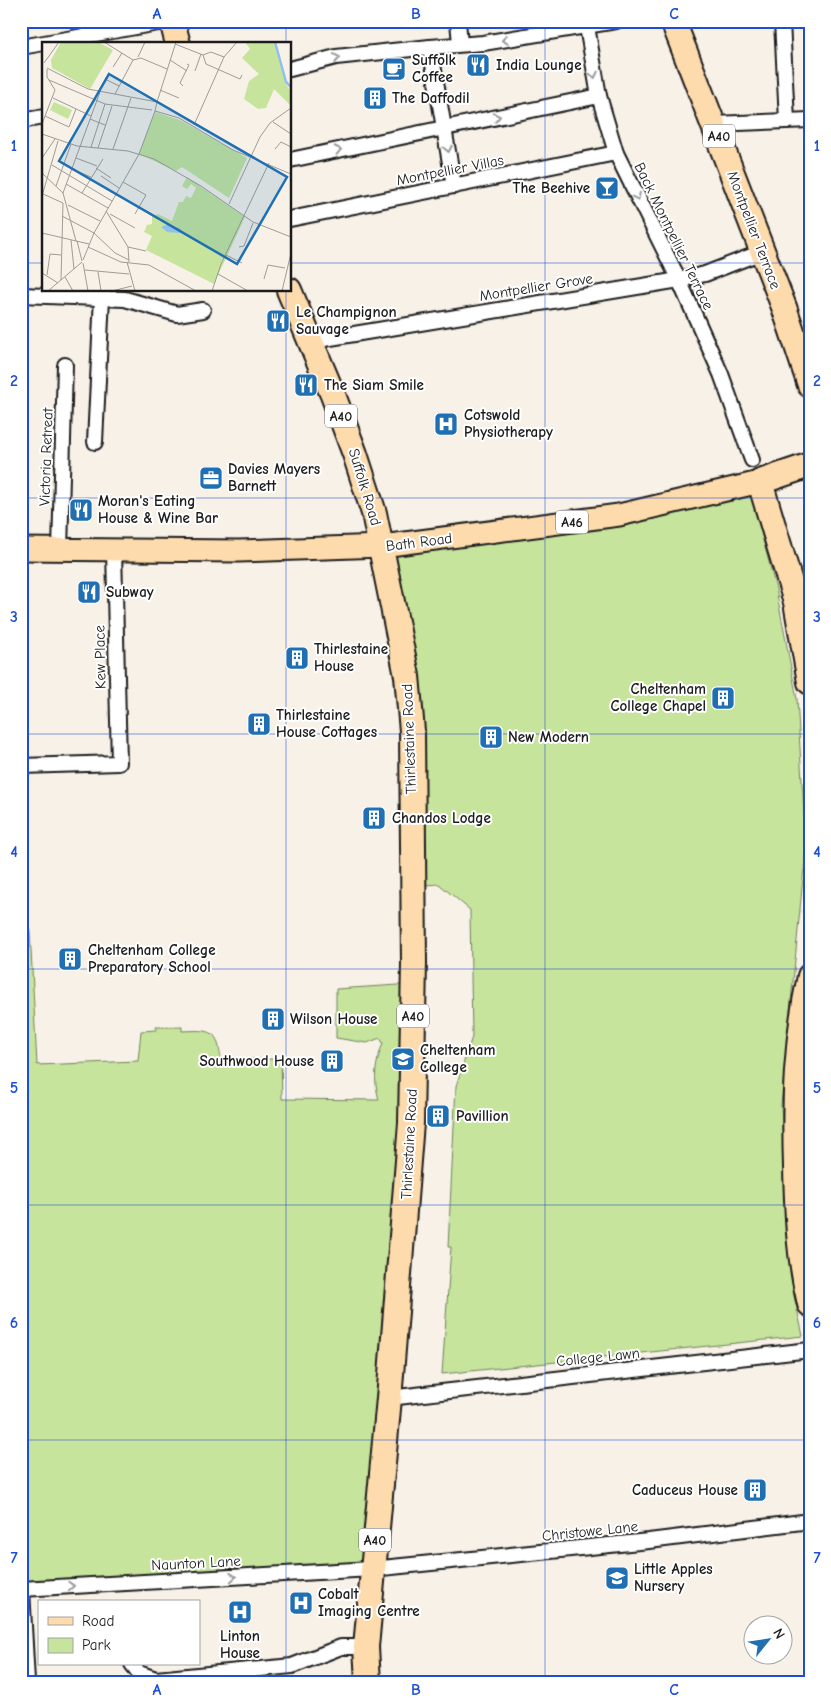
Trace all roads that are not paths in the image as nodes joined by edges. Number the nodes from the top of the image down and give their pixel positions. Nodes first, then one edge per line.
1 (171, 21) edge
2 (458, 21) edge
3 (616, 21) edge
4 (673, 21) edge
5 (782, 21) edge
6 (586, 24) edge
7 (50, 42) edge
8 (177, 42) edge
9 (42, 43) edge
10 (460, 44) junction
11 (21, 47) edge
12 (430, 47) junction
13 (291, 69) edge
14 (599, 96) junction
15 (42, 117) edge
16 (810, 120) edge
17 (21, 121) edge
18 (787, 121) junction
19 (714, 124) junction
20 (444, 127) junction
21 (616, 154) junction
22 (291, 160) edge
23 (454, 186) junction
24 (291, 219) edge
25 (762, 252) junction
26 (679, 280) junction
27 (289, 291) edge
28 (124, 294) edge
29 (21, 295) edge
30 (102, 297) junction
31 (203, 310) dead end
32 (312, 341) junction
33 (64, 365) dead end
34 (810, 384) edge
35 (95, 442) dead end
36 (810, 465) edge
37 (756, 471) junction
38 (382, 546) junction
39 (21, 549) edge
40 (60, 550) junction
41 (114, 550) junction
42 (810, 682) edge
43 (21, 766) edge
44 (810, 976) edge
45 (810, 1304) edge
46 (810, 1350) edge
47 (389, 1398) junction
48 (810, 1521) edge
49 (372, 1569) junction
50 (22, 1589) edge
51 (366, 1646) junction
52 (133, 1666) edge
53 (27, 1682) edge
54 (368, 1682) edge

1 - 7 street
1 - 8 highway
2 - 10 street
3 - 6 street
4 - 19 highway, Montpellier Terrace / A40
5 - 18 street
6 -> 10 street
6 -> 14 street, Back Montpellier Terrace
9 - 11 street
10 - 12 street
13 -> 12 street
12 - 20 street
20 -> 14 street
14 - 21 street, Back Montpellier Terrace
15 - 17 street
16 - 18 street
18 - 19 street
19 - 25 highway, Montpellier Terrace / A40
22 -> 20 street
20 -> 23 street
21 - 23 street, Montpellier Villas
21 -> 26 street, Back Montpellier Terrace
23 - 24 street, Montpellier Villas
25 - 26 street, Montpellier Grove
25 - 34 highway, Montpellier Terrace / A40
26 - 32 street, Montpellier Grove
26 - 37 street, Back Montpellier Terrace
27 - 32 highway, Suffolk Road / A40
28 - 30 street
28 - 31 street
29 - 30 street
30 - 35 street
32 - 38 highway, Suffolk Road / A40
33 - 40 street, Victoria Retreat
36 - 37 highway, Bath Road / A46
37 - 38 main road, Bath Road / A46
37 - 42 highway
38 - 41 main road, Bath Road / A46
38 - 47 highway, Thirlestaine Road / A40
39 - 40 main road, Bath Road / A46
40 - 41 main road, Bath Road / A46
41 - 43 street, Kew Place
44 - 45 highway
46 - 47 street, College Lawn
47 - 49 highway, Thirlestaine Road / A40
48 - 49 street, Christowe Lane
50 -> 49 street, Naunton Lane
49 - 51 highway, Thirlestaine Road / A40
50 - 53 street
51 - 52 street
51 - 54 highway, Thirlestaine Road / A40

